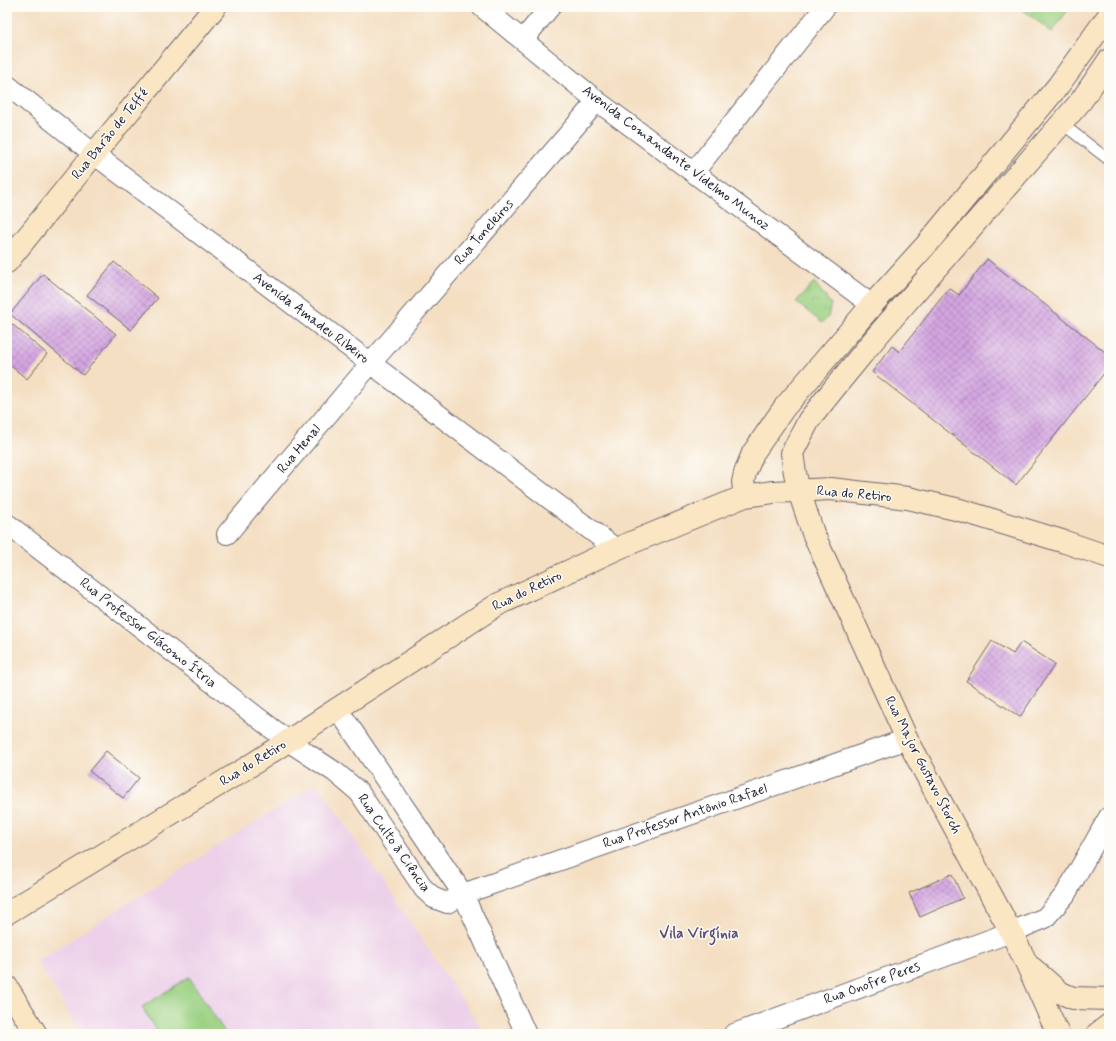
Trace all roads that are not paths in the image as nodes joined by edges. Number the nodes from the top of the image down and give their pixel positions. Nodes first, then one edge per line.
1 (215, 7) edge
2 (482, 7) edge
3 (550, 7) edge
4 (826, 7) edge
5 (1109, 15) edge
6 (523, 40) junction
7 (1109, 60) edge
8 (7, 85) edge
9 (597, 100) junction
10 (1061, 123) junction
11 (94, 154) junction
12 (1109, 160) edge
13 (694, 172) junction
14 (7, 262) edge
15 (872, 305) junction
16 (877, 336) junction
17 (371, 363) junction
18 (799, 491) junction
19 (745, 496) junction
20 (7, 524) edge
21 (227, 534) dead end
22 (616, 549) junction
23 (1109, 557) edge
24 (338, 708) junction
25 (907, 738) junction
26 (288, 741) junction
27 (1109, 818) edge
28 (463, 894) junction
29 (7, 913) edge
30 (1011, 932) junction
31 (1026, 962) junction
32 (7, 986) edge
33 (1109, 999) edge
34 (1109, 1025) edge
35 (36, 1034) edge
36 (526, 1034) edge
37 (734, 1034) edge
38 (1058, 1034) edge
39 (1097, 1034) edge

1 - 11 main road, Rua Barão de Teffé
2 - 6 street, Avenida Comandante Videlmo Munoz
3 - 6 street
4 - 13 street
5 - 15 main road
6 - 9 street, Avenida Comandante Videlmo Munoz
7 - 10 main road, Rua Major Gustavo Storch
8 - 11 street, Avenida Amadeu Ribeiro
9 - 13 street, Avenida Comandante Videlmo Munoz
9 - 17 street, Rua Toneleiros
10 - 12 lane
10 - 16 main road, Rua Major Gustavo Storch
11 - 14 main road, Rua Barão de Teffé
11 - 17 street, Avenida Amadeu Ribeiro
13 - 15 street, Avenida Comandante Videlmo Munoz
15 - 16 main road
15 - 19 main road
16 - 18 main road, Rua Major Gustavo Storch
17 - 21 street, Rua Henal
17 - 22 street, Avenida Amadeu Ribeiro
18 - 19 main road, Rua do Retiro
18 - 23 main road, Rua do Retiro
18 - 25 main road, Rua Major Gustavo Storch
19 - 22 main road, Rua do Retiro
20 - 26 street, Rua Professor Giácomo Ítria
22 - 24 main road, Rua do Retiro
24 - 26 main road, Rua do Retiro
24 - 28 street, Rua Culto à Ciência
25 - 28 street, Rua Professor Antônio Rafael
25 - 30 main road, Rua Major Gustavo Storch
26 - 28 street, Rua Culto à Ciência
26 - 29 main road, Rua do Retiro
27 - 30 street, Rua Onofre Peres
28 - 36 street, Rua Culto à Ciência
30 - 31 main road, Rua Major Gustavo Storch
30 - 37 street, Rua Onofre Peres
31 - 33 main road
31 - 38 main road, Rua Major Gustavo Storch
32 - 35 main road
34 - 39 main road

